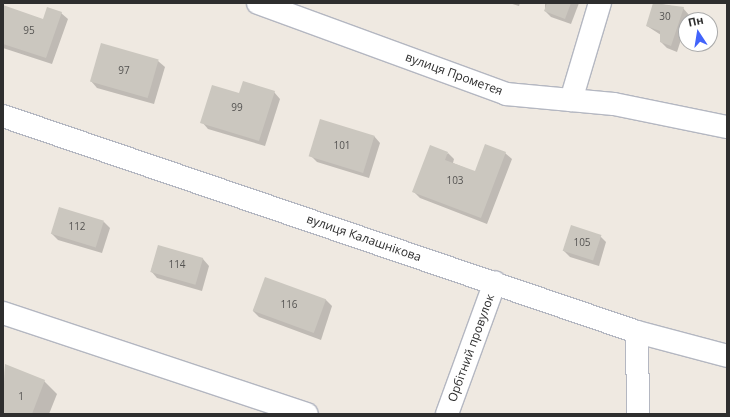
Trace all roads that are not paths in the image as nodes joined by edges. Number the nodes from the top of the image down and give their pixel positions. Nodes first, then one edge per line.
1 (258, 3) edge
2 (600, 3) edge
3 (571, 100) junction
4 (3, 116) edge
5 (727, 127) edge
6 (495, 282) junction
7 (3, 313) edge
8 (637, 332) junction
9 (727, 356) edge
10 (307, 414) edge
11 (447, 414) edge
12 (638, 414) edge

1 - 3 street, вулиця Прометея
2 - 3 street
3 - 5 street, вулиця Прометея
4 - 6 street, вулиця Калашнікова
6 - 8 street, вулиця Калашнікова
6 - 11 street, Орбітний провулок
7 - 10 street
8 - 9 street, вулиця Калашнікова
8 - 12 street

